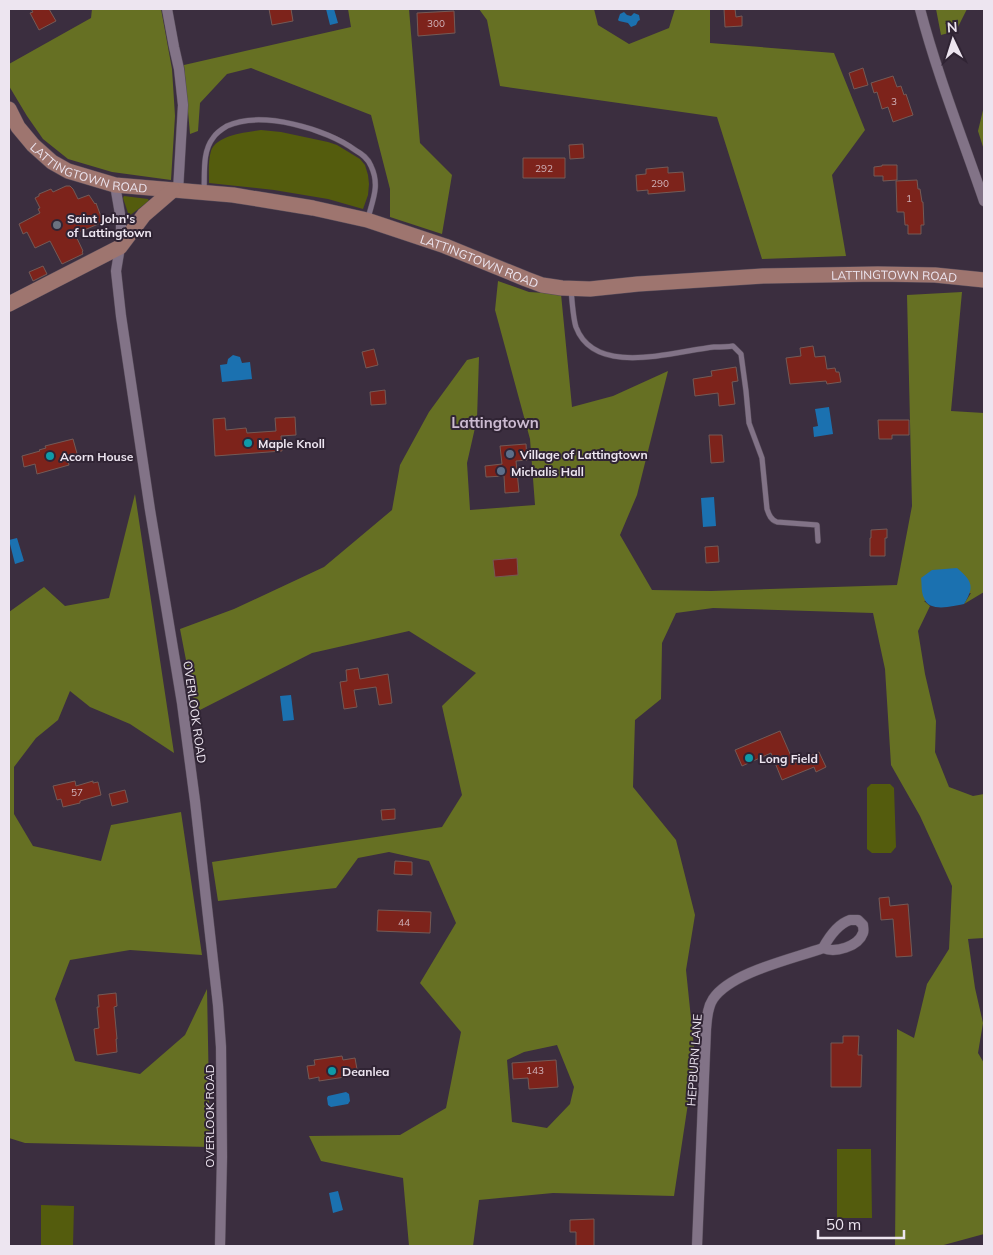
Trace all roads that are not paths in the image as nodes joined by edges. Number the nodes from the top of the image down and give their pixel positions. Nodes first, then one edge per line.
1 (167, 9) edge
2 (920, 9) edge
3 (9, 109) edge
4 (115, 185) junction
5 (176, 191) junction
6 (204, 193) junction
7 (984, 201) edge
8 (367, 220) junction
9 (120, 247) junction
10 (984, 280) edge
11 (571, 288) junction
12 (9, 304) edge
13 (818, 541) dead end
14 (823, 948) dead end
15 (220, 1246) edge
16 (697, 1246) edge

1 - 5 street
2 - 7 street
3 - 4 street, LATTINGTOWN ROAD
4 - 5 street, LATTINGTOWN ROAD
4 - 9 street, OVERLOOK ROAD
5 - 6 street, LATTINGTOWN ROAD
5 - 9 street
6 - 8 street, LATTINGTOWN ROAD
6 - 8 lane
8 - 11 street, LATTINGTOWN ROAD
9 - 12 street
9 - 15 street, OVERLOOK ROAD
10 - 11 street, LATTINGTOWN ROAD
11 - 13 lane
14 - 16 street, HEPBURN LANE

